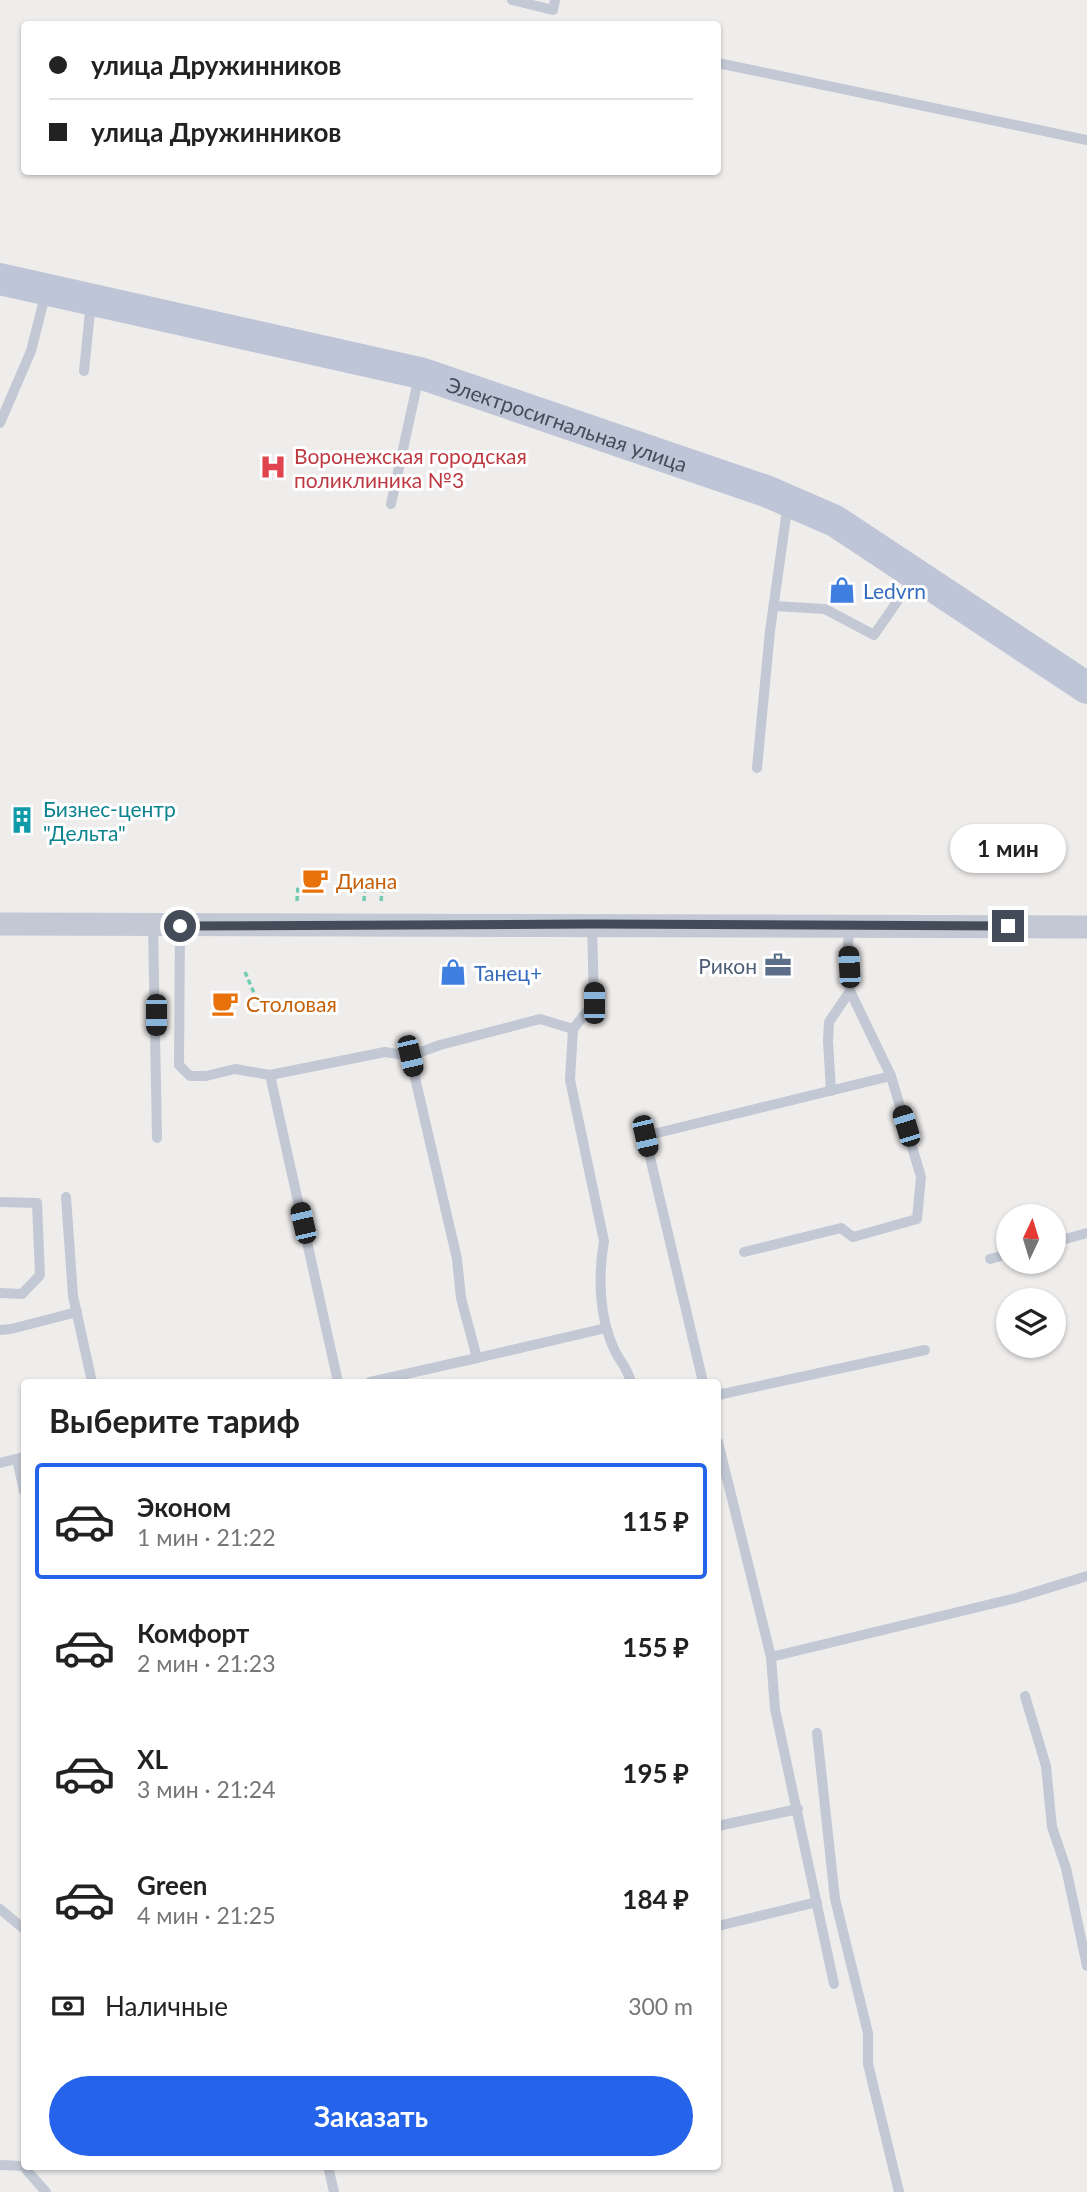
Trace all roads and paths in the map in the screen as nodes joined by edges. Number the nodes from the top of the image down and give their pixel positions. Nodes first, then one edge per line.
1 (512, 0) edge
2 (555, 0) edge
3 (721, 63) edge
4 (1087, 140) edge
5 (0, 279) edge
6 (47, 290) junction
7 (91, 299) junction
8 (84, 371) dead end
9 (420, 373) junction
10 (0, 423) edge
11 (788, 501) junction
12 (391, 503) dead end
13 (915, 574) junction
14 (774, 606) junction
15 (1087, 688) edge
16 (757, 768) dead end
17 (298, 885) dead end
18 (365, 885) dead end
19 (383, 886) dead end
20 (297, 901) dead end
21 (364, 901) dead end
22 (381, 901) dead end
23 (0, 924) edge
24 (592, 924) junction
25 (153, 925) junction
26 (850, 925) junction
27 (180, 926) junction
28 (1087, 927) edge
29 (246, 972) dead end
30 (850, 991) junction
31 (254, 993) dead end
32 (573, 1029) junction
33 (410, 1056) junction
34 (270, 1074) junction
35 (891, 1076) junction
36 (831, 1091) junction
37 (157, 1138) dead end
38 (66, 1198) dead end
39 (0, 1202) edge
40 (1087, 1233) edge
41 (1066, 1239) edge
42 (744, 1252) dead end
43 (996, 1257) edge
44 (990, 1259) dead end
45 (0, 1293) edge
46 (77, 1312) junction
47 (606, 1328) junction
48 (0, 1329) edge
49 (925, 1350) dead end
50 (477, 1358) junction
51 (91, 1379) edge
52 (337, 1379) edge
53 (383, 1379) edge
54 (630, 1379) edge
55 (702, 1379) edge
56 (721, 1394) edge
57 (721, 1454) edge
58 (21, 1458) edge
59 (0, 1463) edge
60 (1087, 1576) edge
61 (771, 1657) junction
62 (1025, 1696) dead end
63 (817, 1733) dead end
64 (798, 1809) junction
65 (721, 1825) edge
66 (817, 1902) junction
67 (0, 1909) edge
68 (721, 1925) edge
69 (21, 1926) edge
70 (1087, 1966) edge
71 (834, 1984) dead end
72 (0, 2165) edge
73 (21, 2166) edge
74 (27, 2170) edge
75 (329, 2170) edge
76 (46, 2192) edge
77 (334, 2192) edge
78 (899, 2192) edge

1 - 2 lane
3 - 4 lane
5 - 6 street, Электросигнальная улица
6 - 7 street, Электросигнальная улица
6 - 10 lane
7 - 8 lane
7 - 9 street, Электросигнальная улица
9 - 11 street, Электросигнальная улица
9 - 12 lane
11 - 13 street, Электросигнальная улица
11 - 14 lane
13 - 14 lane
13 - 15 street, Электросигнальная улица
14 - 16 lane
17 - 20 path
18 - 21 path
19 - 22 path
23 - 25 street
24 - 26 street
24 - 27 street
24 - 32 lane
25 - 27 street
25 - 37 lane
26 - 28 street
26 - 30 lane
27 - 34 lane
29 - 31 path
30 - 35 lane
30 - 36 lane
32 - 33 lane
32 - 47 lane
33 - 34 lane
33 - 50 lane
34 - 52 lane
35 - 36 lane
35 - 42 lane
36 - 55 lane
38 - 46 lane
39 - 45 lane
40 - 41 lane
43 - 44 lane
46 - 48 lane
46 - 51 lane
47 - 50 lane
47 - 54 lane
49 - 56 lane
50 - 53 lane
57 - 61 lane
58 - 59 lane
60 - 61 lane
61 - 64 lane
62 - 70 lane
63 - 78 lane
64 - 65 lane
64 - 66 lane
66 - 68 lane
66 - 71 lane
67 - 69 lane
72 - 73 lane
74 - 76 lane
75 - 77 lane

